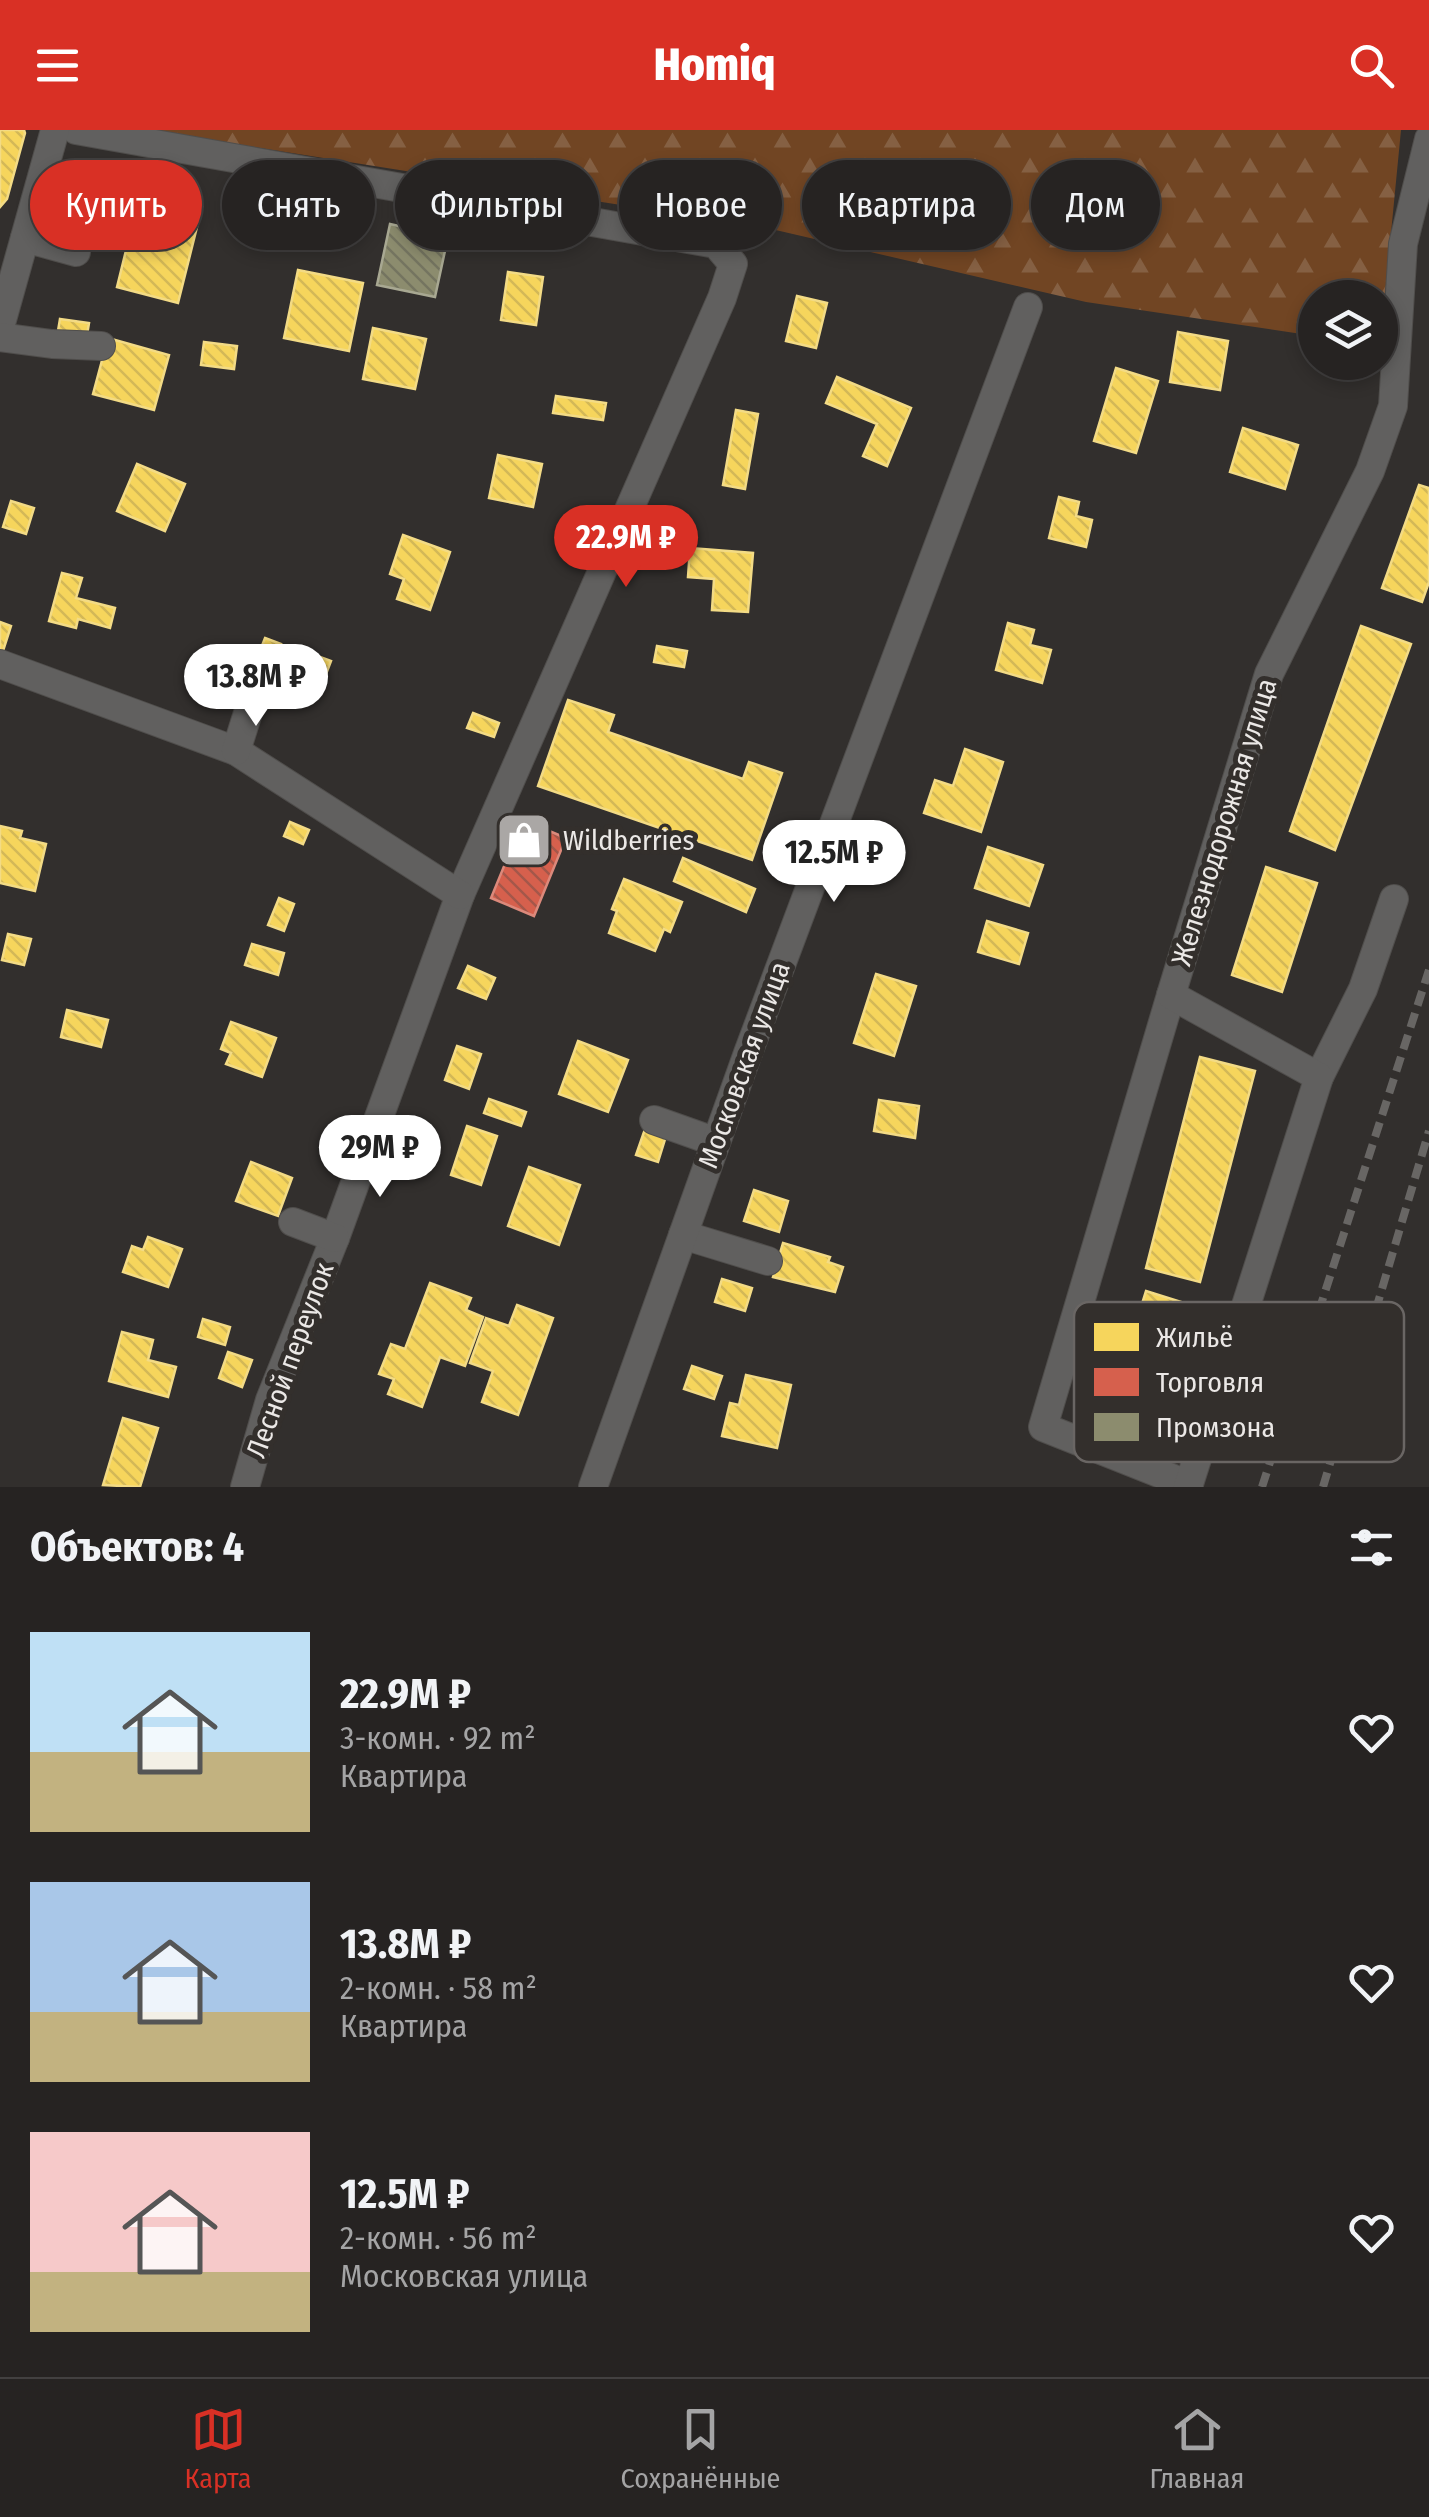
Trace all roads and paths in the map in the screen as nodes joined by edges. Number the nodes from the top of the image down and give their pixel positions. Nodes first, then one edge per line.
1 (55, 130) edge
2 (76, 130) edge
3 (1429, 139) edge
4 (25, 238) junction
5 (76, 252) dead end
6 (1028, 307) dead end
7 (0, 328) edge
8 (0, 337) edge
9 (100, 346) dead end
10 (0, 664) edge
11 (252, 700) dead end
12 (236, 751) junction
13 (460, 895) junction
14 (1394, 899) dead end
15 (1171, 995) junction
16 (1320, 1077) junction
17 (654, 1120) dead end
18 (716, 1142) junction
19 (292, 1222) dead end
20 (683, 1235) junction
21 (335, 1238) junction
22 (768, 1262) dead end
23 (1079, 1302) edge
24 (1248, 1302) edge
25 (1074, 1320) edge
26 (1074, 1440) edge
27 (1129, 1462) edge
28 (1197, 1462) edge
29 (1189, 1486) edge
30 (245, 1487) edge
31 (593, 1487) edge

1 - 4 street
2 - 13 street, Лесной переулок
3 - 15 street, Железнодорожная улица
4 - 5 street
4 - 7 street
6 - 18 street, Московская улица
8 - 9 street
10 - 12 street
11 - 12 street
12 - 13 street
13 - 21 street, Лесной переулок
14 - 16 street
15 - 16 street, Железнодорожная улица
15 - 23 street
16 - 24 street
17 - 18 street
18 - 20 street, Московская улица
19 - 21 street
20 - 22 street
20 - 31 street, Московская улица
21 - 30 street, Лесной переулок
25 - 26 street
27 - 29 street
28 - 29 street

